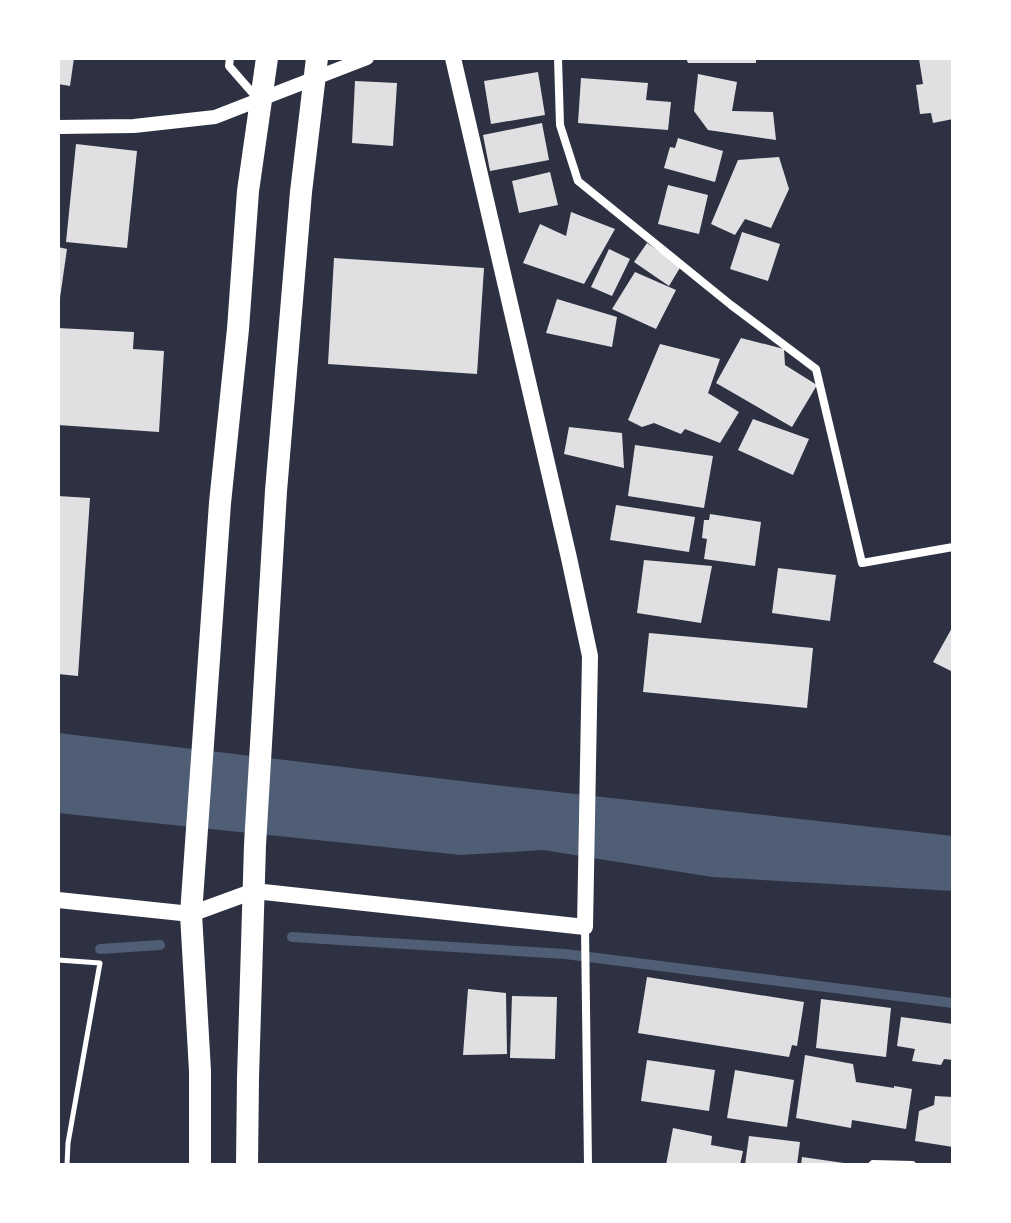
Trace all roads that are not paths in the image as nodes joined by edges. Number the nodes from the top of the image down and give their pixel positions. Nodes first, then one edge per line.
1 (230, 58) edge
2 (267, 58) edge
3 (367, 58) edge
4 (453, 58) edge
5 (558, 58) edge
6 (316, 68) edge
7 (260, 101) junction
8 (58, 127) edge
9 (953, 547) edge
10 (254, 891) junction
11 (58, 900) edge
12 (191, 914) junction
13 (585, 927) junction
14 (200, 1165) edge
15 (247, 1165) edge
16 (588, 1165) edge
17 (872, 1165) edge
18 (912, 1165) edge

1 - 7 street
2 - 7 highway
3 - 6 street
4 - 13 main road
5 - 9 street
6 - 7 street
6 - 10 highway
7 - 8 street
7 - 12 highway
10 - 12 main road
10 - 13 main road
10 - 15 highway
11 - 12 main road
12 - 14 highway
13 - 16 street
17 - 18 street

